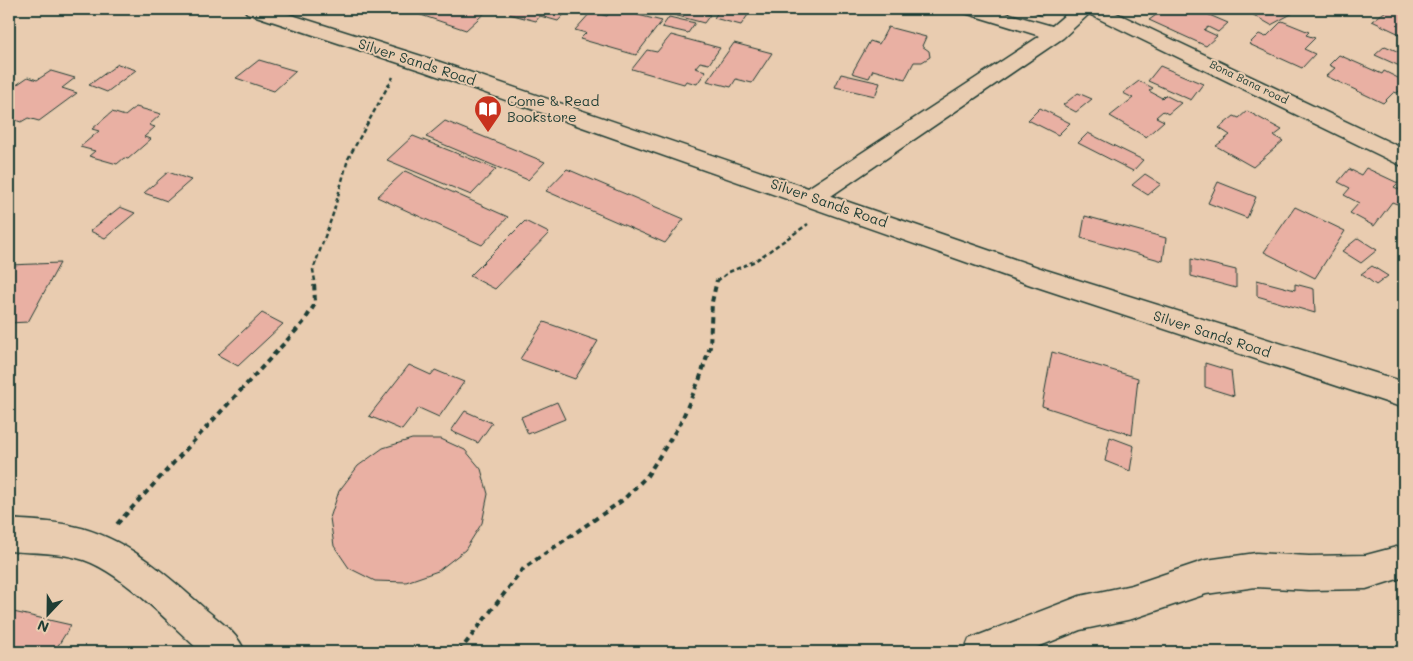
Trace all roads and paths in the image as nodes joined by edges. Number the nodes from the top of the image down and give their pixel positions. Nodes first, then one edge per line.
1 (254, 9) edge
2 (972, 9) edge
3 (1083, 9) edge
4 (1092, 9) edge
5 (1056, 34) junction
6 (404, 57) junction
7 (1404, 159) edge
8 (821, 201) junction
9 (1404, 395) edge
10 (9, 535) edge
11 (95, 548) junction
12 (1404, 561) edge
13 (227, 652) edge
14 (459, 652) edge
15 (982, 652) edge

1 - 6 street, Silver Sands Road
2 - 5 street
3 - 5 street
4 - 7 street, Bona Bana road
5 - 8 street
6 - 8 street, Silver Sands Road
6 - 11 path
8 - 9 street, Silver Sands Road
8 - 14 path
10 - 11 street
11 - 13 street
12 - 15 street

